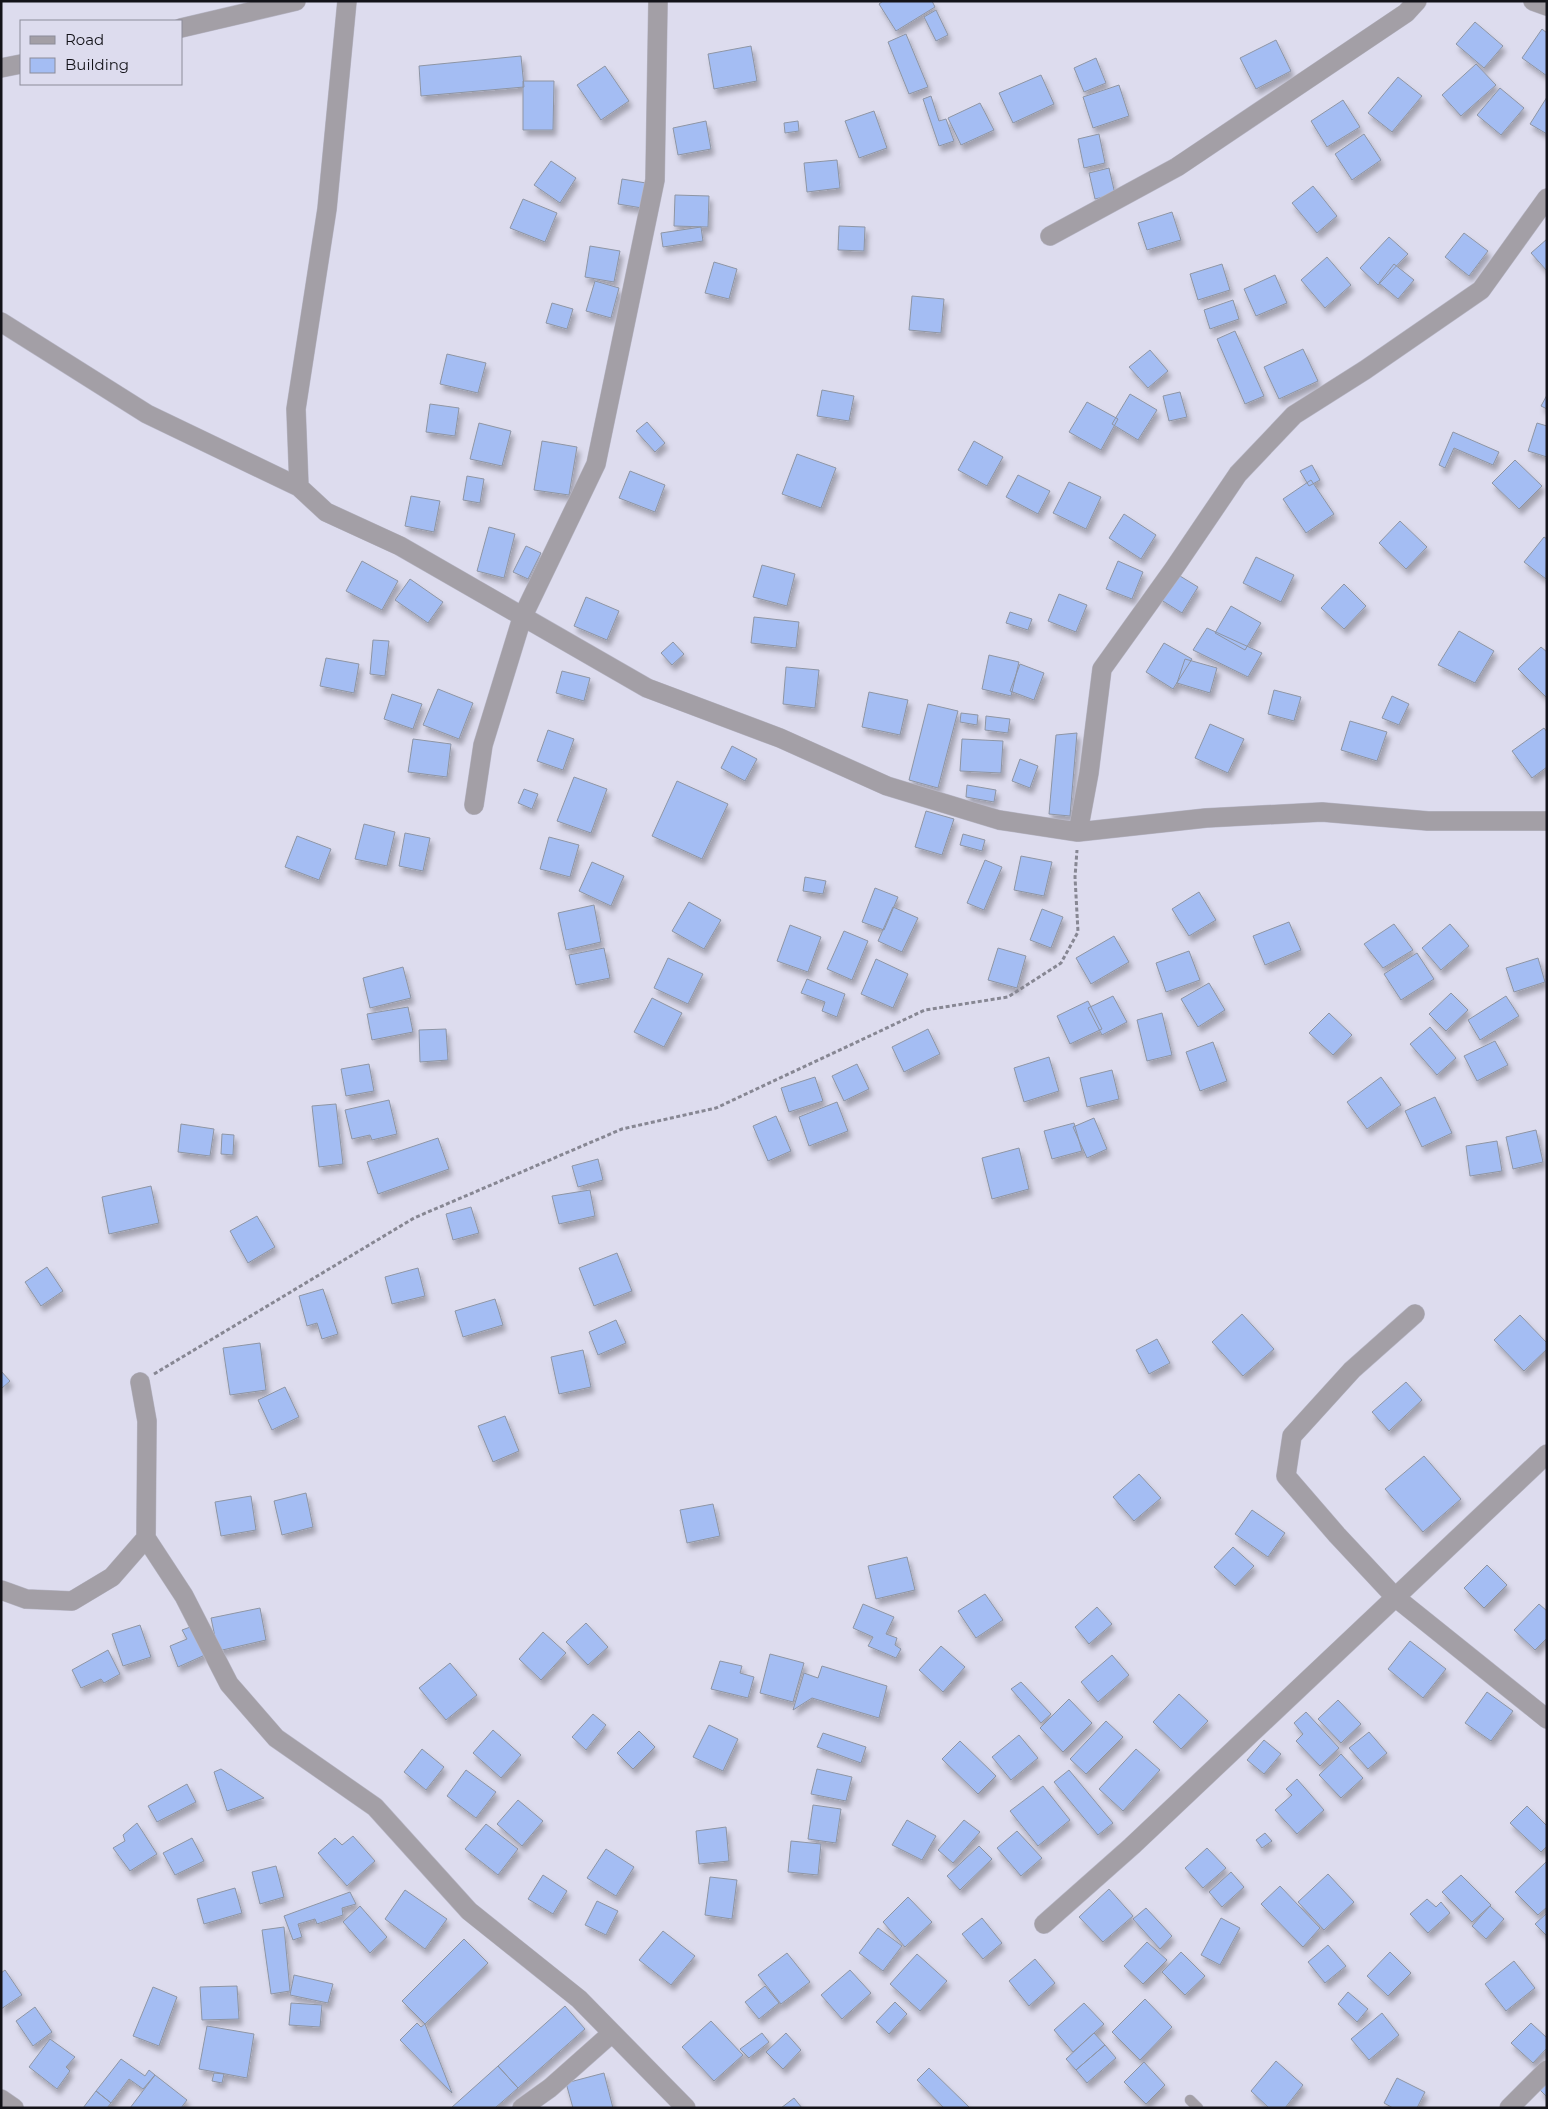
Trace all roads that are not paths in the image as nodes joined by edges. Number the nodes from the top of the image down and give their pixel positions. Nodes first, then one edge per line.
1 (296, 1) edge
2 (347, 1) edge
3 (658, 1) edge
4 (1417, 1) edge
5 (1533, 1) edge
6 (1547, 6) edge
7 (182, 28) edge
8 (20, 64) edge
9 (1, 68) edge
10 (1547, 198) edge
11 (1050, 236) dead end
12 (1, 322) edge
13 (299, 487) junction
14 (522, 618) junction
15 (474, 805) dead end
16 (1547, 821) edge
17 (1078, 832) junction
18 (1415, 1314) dead end
19 (140, 1382) road end
20 (1547, 1454) edge
21 (146, 1538) junction
22 (1, 1590) edge
23 (1395, 1597) junction
24 (1543, 1711) edge
25 (1044, 1924) dead end
26 (612, 2033) junction
27 (1547, 2070) edge
28 (1, 2099) edge
29 (14, 2108) edge
30 (522, 2108) edge
31 (686, 2108) edge
32 (1509, 2108) edge

1 - 7 street
2 - 13 street
3 - 14 street
4 - 11 street
5 - 6 street
8 - 9 street
10 - 17 street
12 - 13 street
13 - 14 street
14 - 15 street
14 - 17 street
16 - 17 street
18 - 23 street
19 - 21 street
20 - 23 street
21 - 22 street
21 - 26 street
23 - 24 street
23 - 25 street
26 - 30 street
26 - 31 street
27 - 32 street
28 - 29 street

